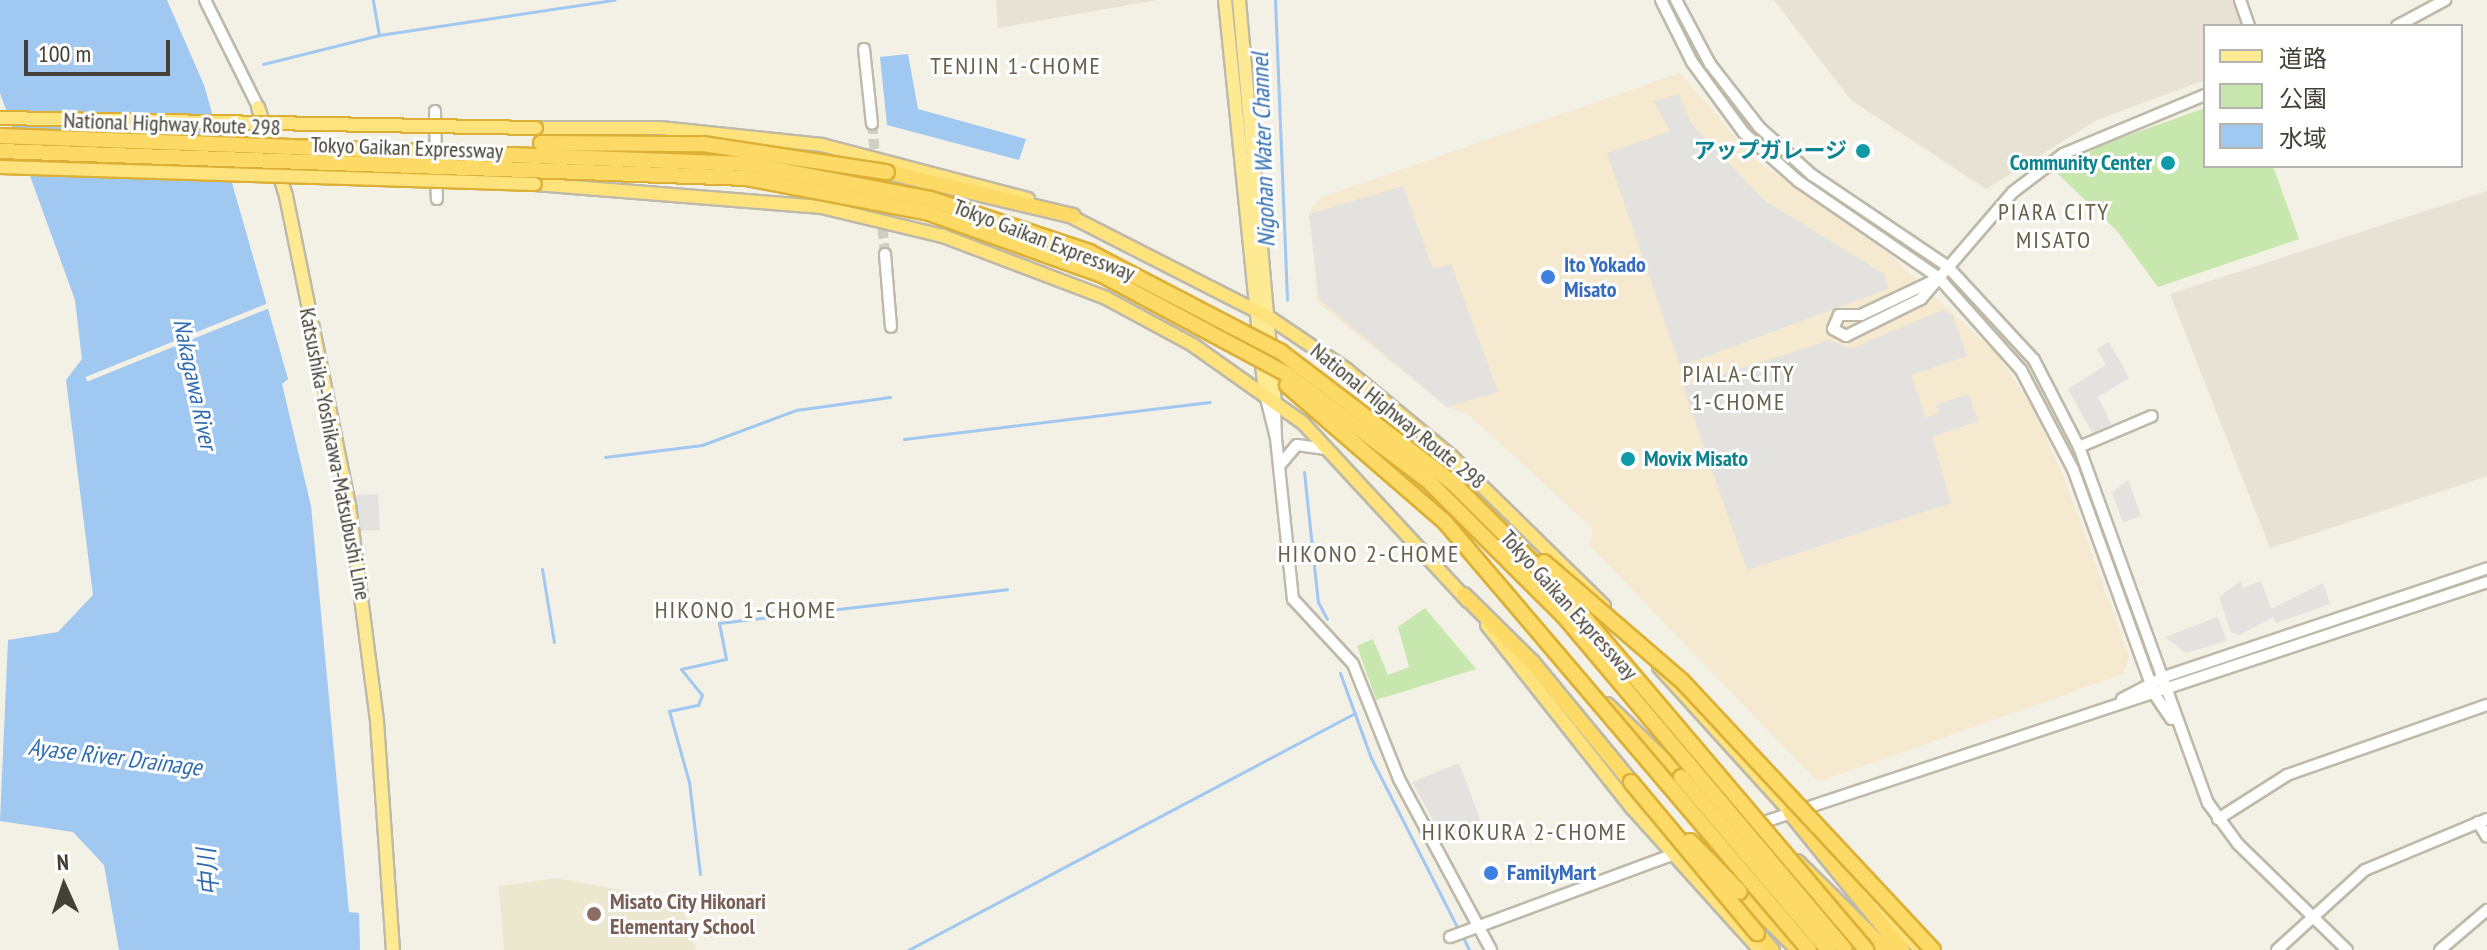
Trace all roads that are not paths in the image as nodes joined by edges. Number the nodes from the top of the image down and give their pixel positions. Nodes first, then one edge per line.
1 (205, 0) edge
2 (1225, 0) edge
3 (1239, 0) edge
4 (1661, 0) edge
5 (1676, 0) edge
6 (2240, 0) edge
7 (2445, 0) edge
8 (2248, 24) edge
9 (2401, 24) edge
10 (864, 49) dead end
11 (2203, 96) edge
12 (258, 107) joint
13 (435, 111) dead end
14 (0, 118) edge
15 (872, 124) tunnel mouth
16 (0, 136) edge
17 (417, 149) junction
18 (0, 151) edge
19 (0, 167) edge
20 (437, 199) dead end
21 (1073, 216) junction
22 (885, 254) tunnel mouth
23 (1947, 266) junction
24 (1939, 278) junction
25 (1155, 300) junction
26 (1253, 309) junction
27 (1270, 318) junction
28 (891, 327) dead end
29 (1270, 398) junction
30 (2152, 416) dead end
31 (2079, 447) junction
32 (1279, 468) junction
33 (1355, 471) junction
34 (1500, 528) junction
35 (2487, 568) edge
36 (2487, 582) edge
37 (1464, 595) junction
38 (2164, 677) junction
39 (2150, 682) junction
40 (2169, 691) junction
41 (2155, 695) junction
42 (1600, 698) junction
43 (2117, 702) junction
44 (2487, 705) edge
45 (2175, 724) junction
46 (1633, 781) junction
47 (1793, 815) junction
48 (2218, 819) junction
49 (2483, 820) edge
50 (2487, 837) edge
51 (1775, 843) junction
52 (1673, 854) junction
53 (2487, 910) edge
54 (2312, 915) junction
55 (1478, 924) junction
56 (1450, 937) dead end
57 (1897, 949) edge
58 (393, 950) edge
59 (1491, 950) edge
60 (1760, 950) edge
61 (1772, 950) edge
62 (1799, 950) edge
63 (1809, 950) edge
64 (1828, 950) edge
65 (1845, 950) edge
66 (1866, 950) edge
67 (1920, 950) edge
68 (1933, 950) edge
69 (2277, 950) edge
70 (2347, 950) edge
71 (2440, 950) edge

1 - 12 street
2 - 26 main road
3 - 27 main road
4 - 24 street
5 - 23 street
6 - 8 street
7 - 9 street
10 - 15 street
11 - 23 street
12 - 58 main road, Katsushika-Yoshikawa-Matsubushi Line
13 - 20 street
14 - 21 highway, National Highway Route 298, bridge
16 - 17 highway, Tokyo Gaikan Expressway, bridge
17 - 21 highway, bridge
17 - 34 highway, Tokyo Gaikan Expressway, bridge
18 - 25 highway, Tokyo Gaikan Expressway, bridge
19 - 29 highway, bridge
21 - 26 highway, National Highway Route 298
22 - 28 street
23 - 24 street
23 - 31 street
24 - 24 street
24 - 39 street
25 - 42 highway, bridge
25 - 65 highway, Tokyo Gaikan Expressway, bridge
26 - 27 highway, National Highway Route 298
26 - 29 main road
27 - 29 main road
27 - 47 highway, National Highway Route 298
29 - 32 street
29 - 33 highway
30 - 31 street
31 - 38 street
32 - 33 street
32 - 55 street
33 - 37 highway
34 - 51 highway, Tokyo Gaikan Expressway, bridge
34 - 68 highway, bridge
35 - 38 street
36 - 40 street
37 - 46 highway
37 - 52 highway
38 - 39 street
38 - 40 street
39 - 41 street
39 - 43 street
40 - 41 street
40 - 45 street
41 - 43 street
41 - 45 street
42 - 63 highway, bridge
42 - 64 highway, bridge
43 - 47 street
44 - 48 street
45 - 48 street
46 - 61 highway, bridge
46 - 62 highway, bridge
47 - 52 street
47 - 57 highway
47 - 67 highway, National Highway Route 298
48 - 54 street
49 - 50 street
49 - 54 street
51 - 57 highway, bridge
51 - 66 highway, Tokyo Gaikan Expressway, bridge
52 - 55 street
52 - 60 highway
53 - 71 street
54 - 69 street
54 - 70 street
55 - 56 street
55 - 59 street

